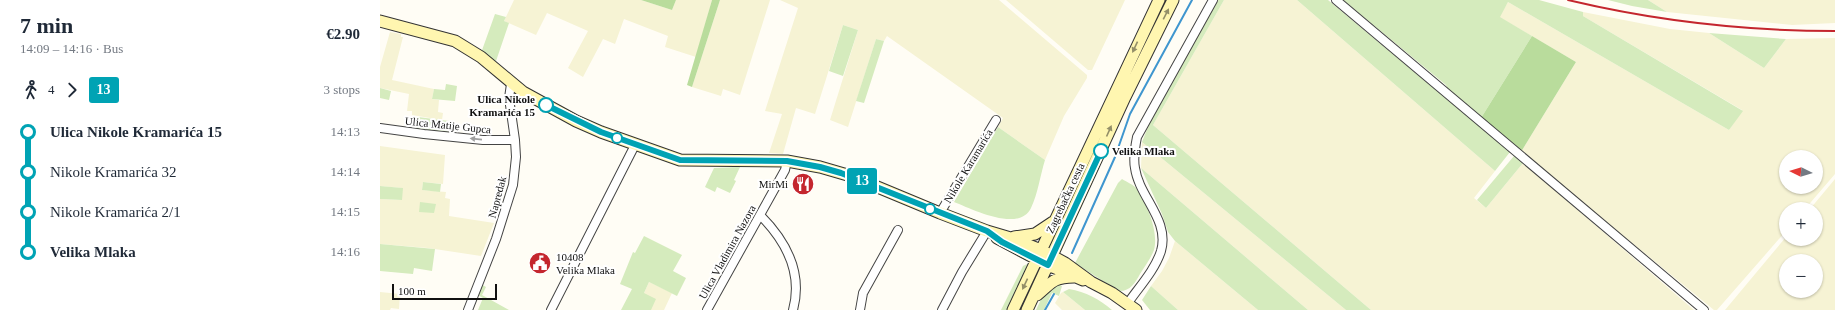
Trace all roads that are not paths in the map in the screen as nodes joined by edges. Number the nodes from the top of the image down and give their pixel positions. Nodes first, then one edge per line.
1 (1159, 0) edge
2 (1173, 0) edge
3 (1213, 0) edge
4 (1336, 0) edge
5 (380, 21) edge
6 (512, 84) junction
7 (996, 120) dead end
8 (380, 128) edge
9 (515, 140) junction
10 (635, 145) junction
11 (787, 161) junction
12 (940, 213) junction
13 (760, 215) junction
14 (1054, 220) junction
15 (898, 230) dead end
16 (987, 231) junction
17 (1008, 237) junction
18 (1039, 255) junction
19 (1050, 260) junction
20 (1074, 277) junction
21 (1091, 282) junction
22 (1032, 299) junction
23 (1132, 307) edge
24 (468, 310) edge
25 (552, 310) edge
26 (707, 310) edge
27 (793, 310) edge
28 (860, 310) edge
29 (942, 310) edge
30 (1013, 310) edge
31 (1027, 310) edge
32 (1704, 310) edge

1 -> 14 main road, Zagrebačka cesta
19 -> 2 main road, Zagrebačka cesta
3 - 23 street
4 - 32 street
5 - 6 main road
6 - 9 street, Napredak
6 - 10 main road
7 - 12 street, Nikole Karamarića
9 -> 8 street, Ulica Matije Gupca
9 - 24 street, Napredak
10 - 11 main road
10 - 25 street
11 - 12 main road
11 - 13 street, Ulica Vladimira Nazora
12 - 16 main road
13 - 26 street, Ulica Vladimira Nazora
13 - 27 street
14 - 17 main road
14 - 18 main road, Zagrebačka cesta
15 - 28 street
16 - 17 main road
16 - 18 main road
16 - 29 street
17 - 18 main road
18 - 19 main road
18 -> 30 main road, Zagrebačka cesta
19 - 20 main road
19 - 21 main road
19 - 22 main road, Zagrebačka cesta
20 - 21 main road
20 - 22 main road
21 - 23 main road
22 - 31 main road, Zagrebačka cesta

